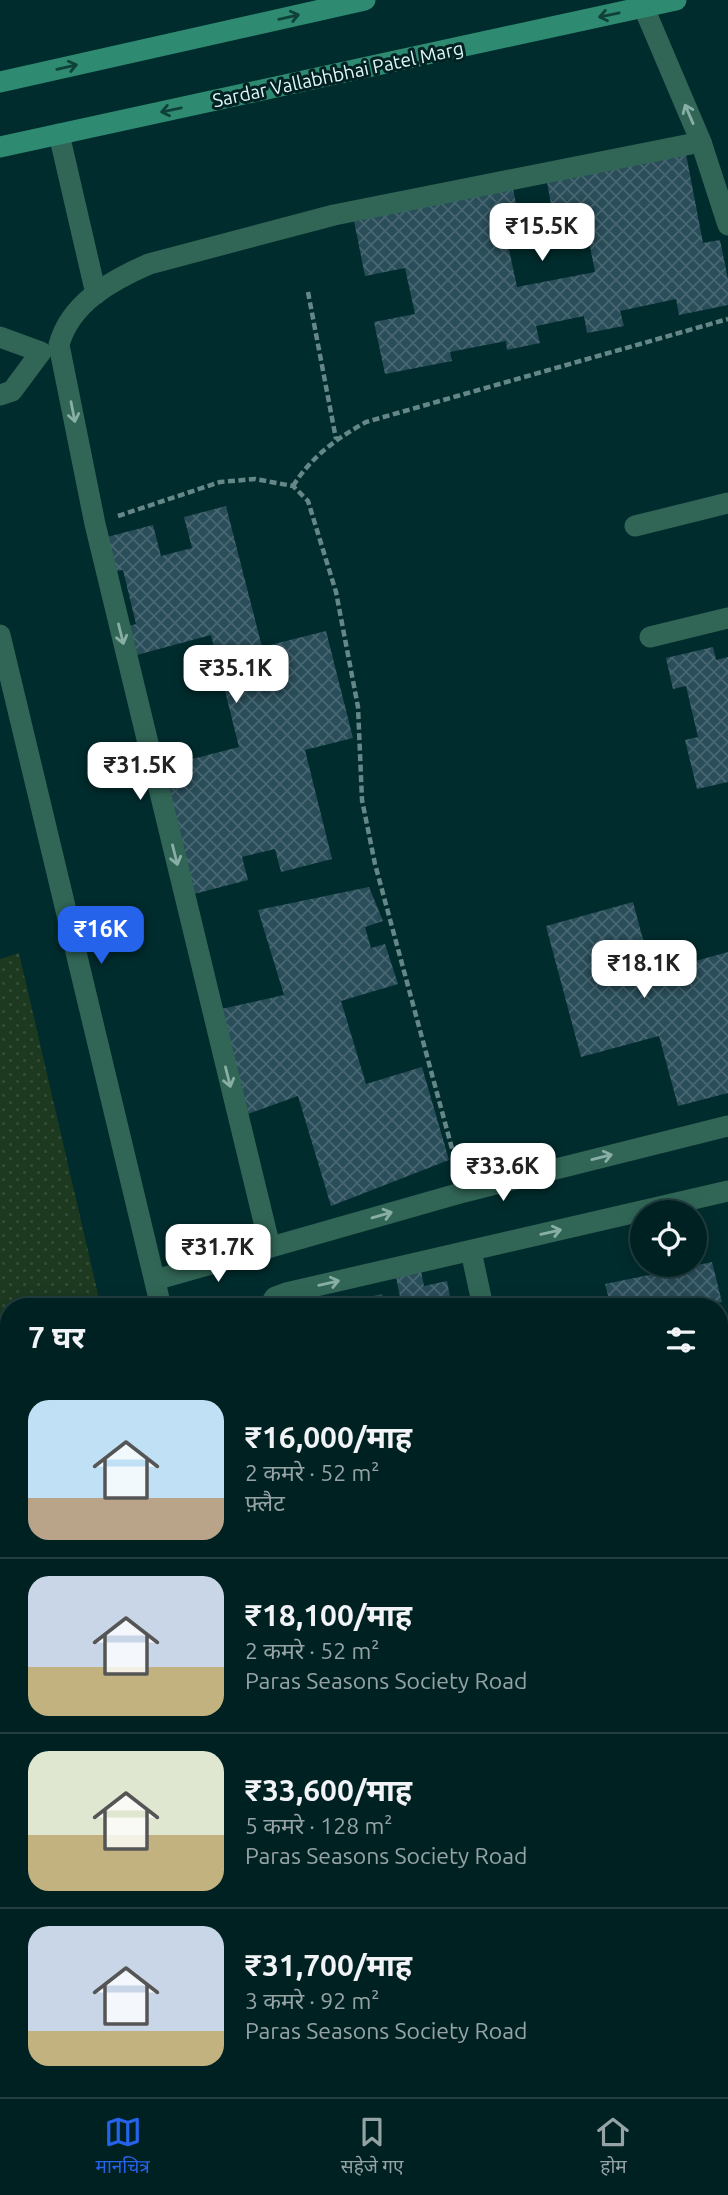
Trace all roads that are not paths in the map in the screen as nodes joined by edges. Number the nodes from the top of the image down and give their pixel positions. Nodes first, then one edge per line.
1 (365, 0) edge
2 (676, 0) edge
3 (644, 8) junction
4 (0, 82) edge
5 (59, 134) junction
6 (701, 142) junction
7 (0, 147) edge
8 (728, 225) edge
9 (96, 294) junction
10 (0, 337) edge
11 (50, 349) junction
12 (0, 395) edge
13 (728, 503) edge
14 (635, 526) dead end
15 (728, 618) edge
16 (0, 635) edge
17 (650, 637) dead end
18 (728, 1126) edge
19 (728, 1191) edge
20 (270, 1247) junction
21 (471, 1251) junction
22 (155, 1280) junction
23 (159, 1298) edge
24 (274, 1298) edge
25 (482, 1298) edge

4 -> 1 street
2 - 3 street, Sardar Vallabhbhai Patel Marg
3 -> 5 street, Sardar Vallabhbhai Patel Marg
6 -> 3 street
5 - 7 street, Sardar Vallabhbhai Patel Marg
5 - 9 street
6 - 8 street
6 - 9 street
9 - 11 street
10 - 11 street
11 - 12 street
11 -> 20 street
13 - 14 street
15 - 17 street
16 - 22 street
20 -> 18 street
21 -> 19 street
20 - 22 street
24 -> 21 street
21 - 25 street
22 - 23 street

